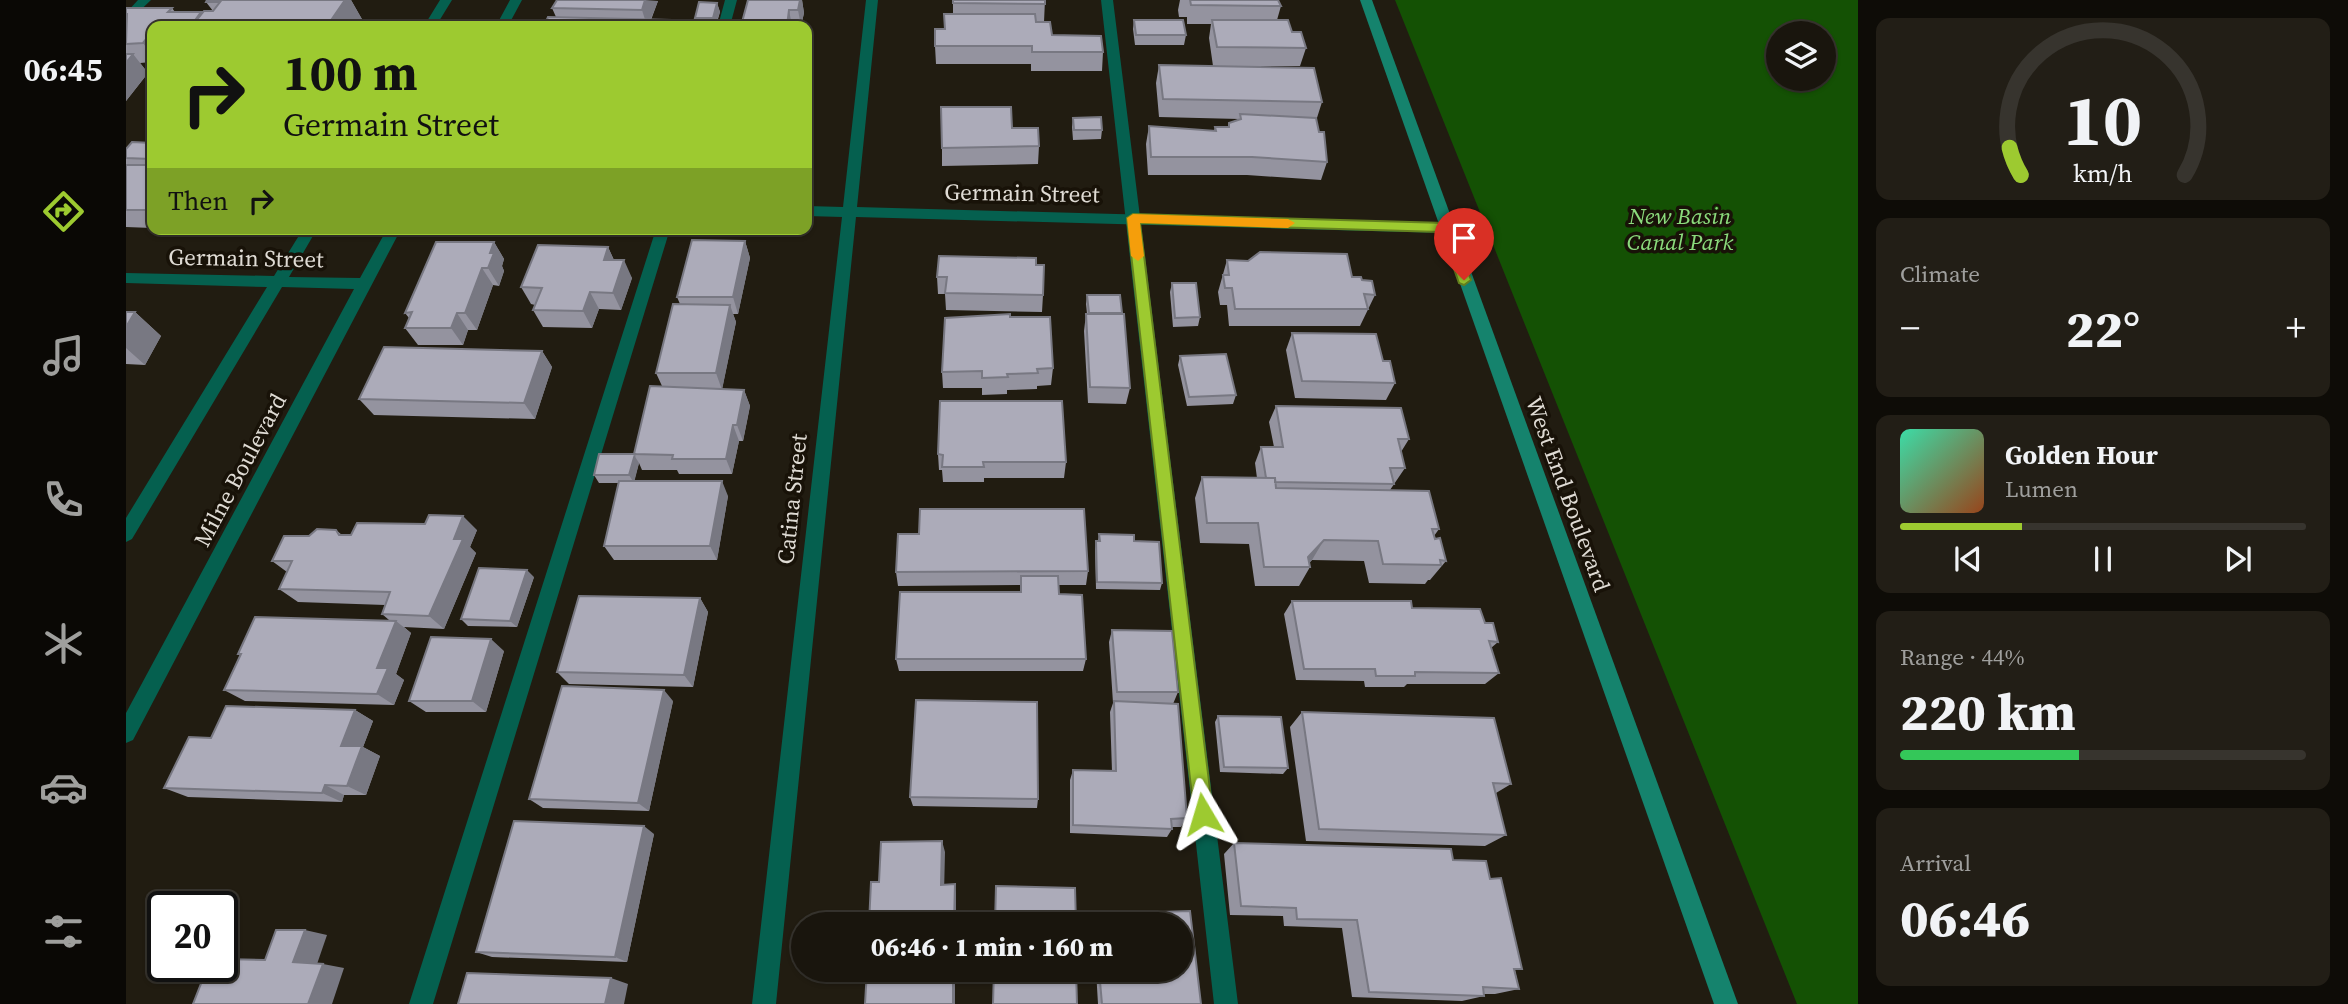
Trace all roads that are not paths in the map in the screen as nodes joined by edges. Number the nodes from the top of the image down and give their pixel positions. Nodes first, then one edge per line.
1 (145, 0) edge
2 (446, 0) edge
3 (516, 0) edge
4 (731, 0) edge
5 (872, 0) edge
6 (1107, 0) edge
7 (1366, 0) edge
8 (126, 20) edge
9 (433, 21) edge
10 (505, 21) edge
11 (725, 21) edge
12 (812, 211) edge
13 (847, 211) junction
14 (1133, 218) junction
15 (1446, 228) junction
16 (306, 235) edge
17 (391, 235) edge
18 (661, 235) edge
19 (126, 278) edge
20 (279, 282) junction
21 (366, 284) junction
22 (126, 534) edge
23 (126, 733) edge
24 (421, 1004) edge
25 (764, 1004) edge
26 (1226, 1004) edge
27 (1726, 1004) edge

1 - 8 street
2 - 9 street
3 - 10 street
4 - 11 street
5 - 13 street, Catina Street
6 - 14 street
7 - 15 main road, West End Boulevard
12 - 13 street, Germain Street
13 - 14 street, Germain Street
13 - 25 street, Catina Street
14 - 15 street, Germain Street
14 - 26 street
15 - 27 main road, West End Boulevard
16 - 20 street
17 - 21 street, Milne Boulevard
18 - 24 street
19 - 20 street, Germain Street
20 - 21 street, Germain Street
20 - 22 street
21 - 23 street, Milne Boulevard

